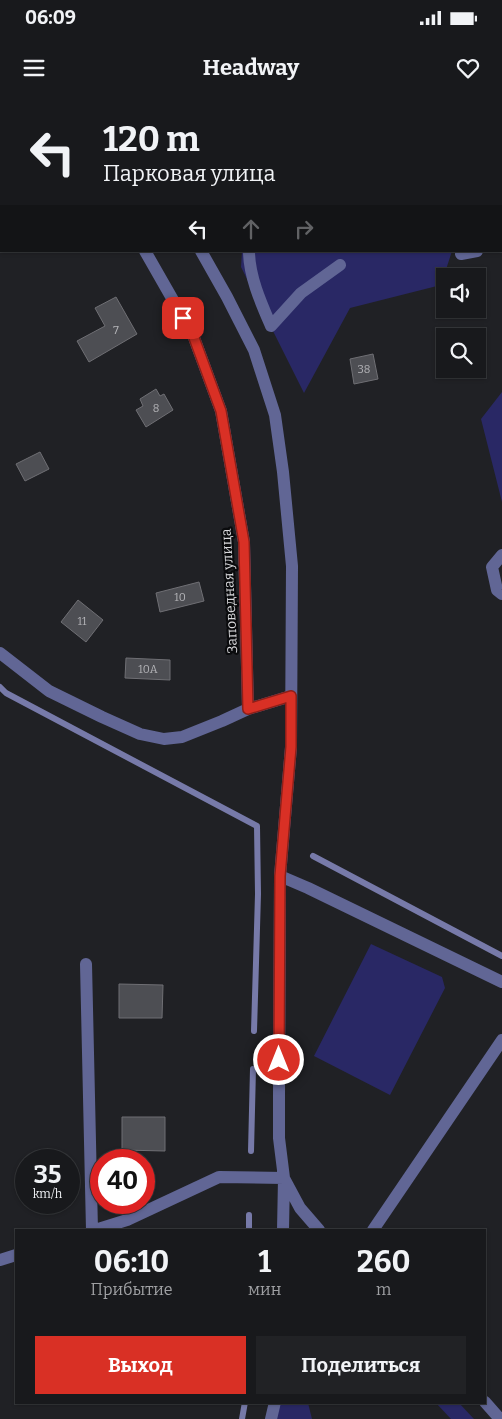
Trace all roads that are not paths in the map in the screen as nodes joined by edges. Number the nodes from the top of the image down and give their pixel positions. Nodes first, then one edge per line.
1 (146, 252) edge
2 (202, 252) edge
3 (249, 252) edge
4 (472, 252) edge
5 (461, 254) dead end
6 (340, 265) dead end
7 (502, 555) edge
8 (502, 594) edge
9 (0, 654) edge
10 (291, 696) junction
11 (248, 709) junction
12 (280, 876) junction
13 (86, 964) dead end
14 (502, 982) edge
15 (502, 1040) edge
16 (284, 1178) junction
17 (94, 1229) edge
18 (97, 1229) edge
19 (283, 1229) edge
20 (318, 1229) edge
21 (374, 1229) edge
22 (15, 1255) edge
23 (0, 1260) edge
24 (486, 1403) edge
25 (275, 1404) edge
26 (272, 1419) edge
27 (500, 1419) edge

1 - 11 street, Заповедная улица
2 - 10 street
3 - 6 street
4 - 5 street
7 - 8 street
9 - 11 street
10 - 11 street
10 - 12 street
12 - 14 street
12 - 16 street
13 - 17 street
15 - 21 street
16 - 18 street
16 - 19 street
16 - 20 street
22 - 23 street
24 - 27 street
25 - 26 street

